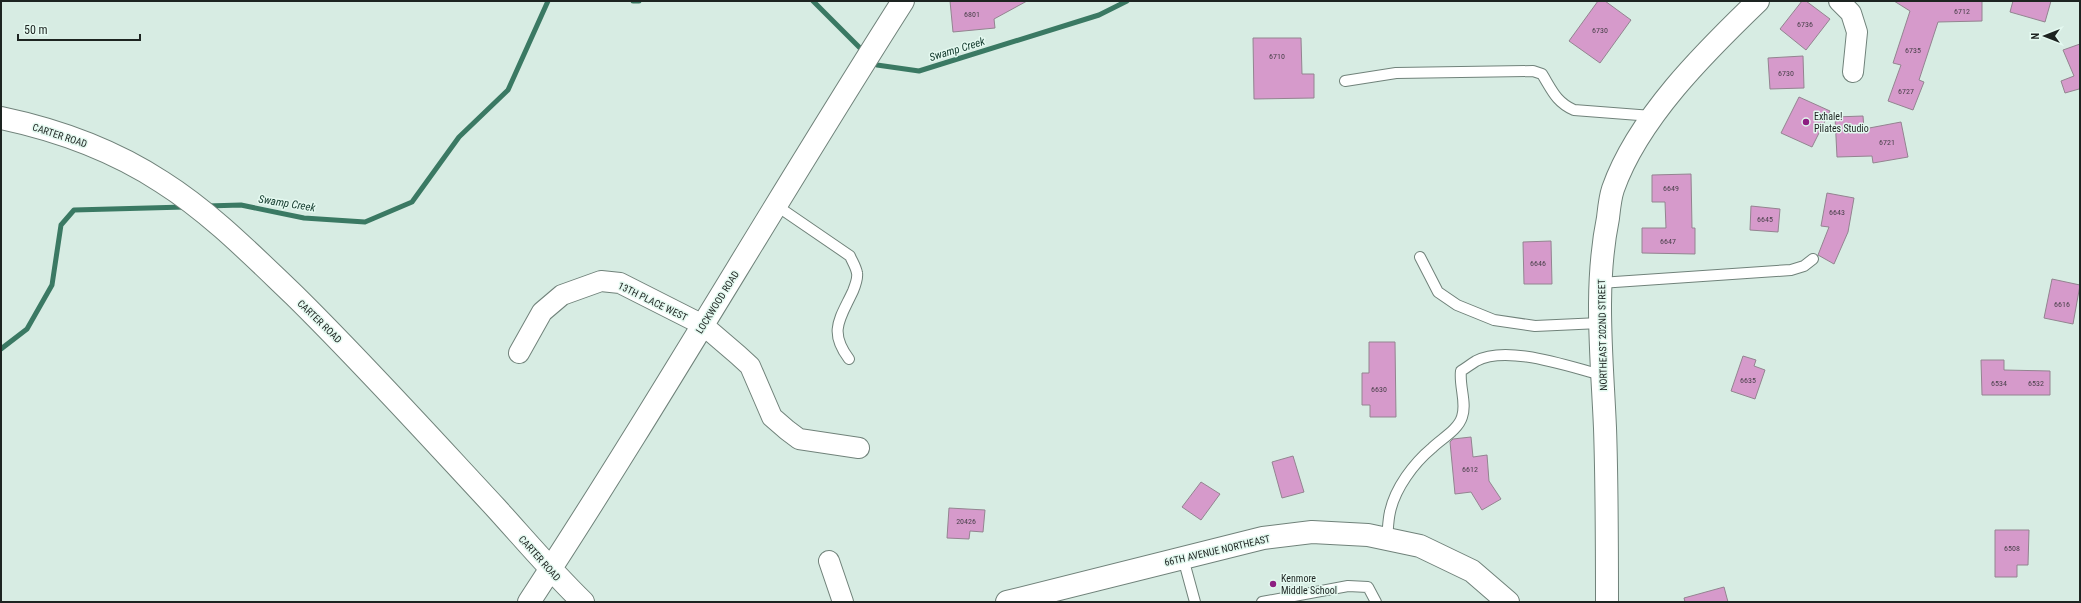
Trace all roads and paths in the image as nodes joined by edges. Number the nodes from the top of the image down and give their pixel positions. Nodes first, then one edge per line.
1 (903, 1) edge
2 (1758, 1) edge
3 (1839, 1) edge
4 (1853, 72) dead end
5 (1345, 81) dead end
6 (1652, 116) junction
7 (1, 118) edge
8 (777, 206) junction
9 (1420, 256) dead end
10 (1814, 259) dead end
11 (1600, 284) junction
12 (1600, 322) junction
13 (703, 325) junction
14 (519, 353) dead end
15 (849, 359) dead end
16 (1602, 374) junction
17 (859, 448) dead end
18 (1387, 539) junction
19 (1183, 558) junction
20 (829, 561) dead end
21 (550, 570) junction
22 (529, 602) edge
23 (582, 602) edge
24 (843, 602) edge
25 (1007, 602) edge
26 (1195, 602) edge
27 (1262, 602) edge
28 (1376, 602) edge
29 (1508, 602) edge
30 (1607, 602) edge

1 - 8 street, LOCKWOOD ROAD
2 - 6 street, NORTHEAST 202ND STREET
3 - 4 street
5 - 6 lane
6 - 11 street, NORTHEAST 202ND STREET
7 - 21 street, CARTER ROAD
8 - 13 street, LOCKWOOD ROAD
8 - 15 lane
9 - 12 lane
10 - 11 lane
11 - 12 street, NORTHEAST 202ND STREET
12 - 16 street, NORTHEAST 202ND STREET
13 - 14 street, 13TH PLACE WEST
13 - 17 street, 13TH PLACE WEST
13 - 21 street, LOCKWOOD ROAD
16 - 18 lane
16 - 30 street, NORTHEAST 202ND STREET
18 - 19 street, 66TH AVENUE NORTHEAST
18 - 29 street, 66TH AVENUE NORTHEAST
19 - 25 street, 66TH AVENUE NORTHEAST
19 - 26 lane
20 - 24 street
21 - 22 street, LOCKWOOD ROAD
21 - 23 street, CARTER ROAD
27 - 28 lane

